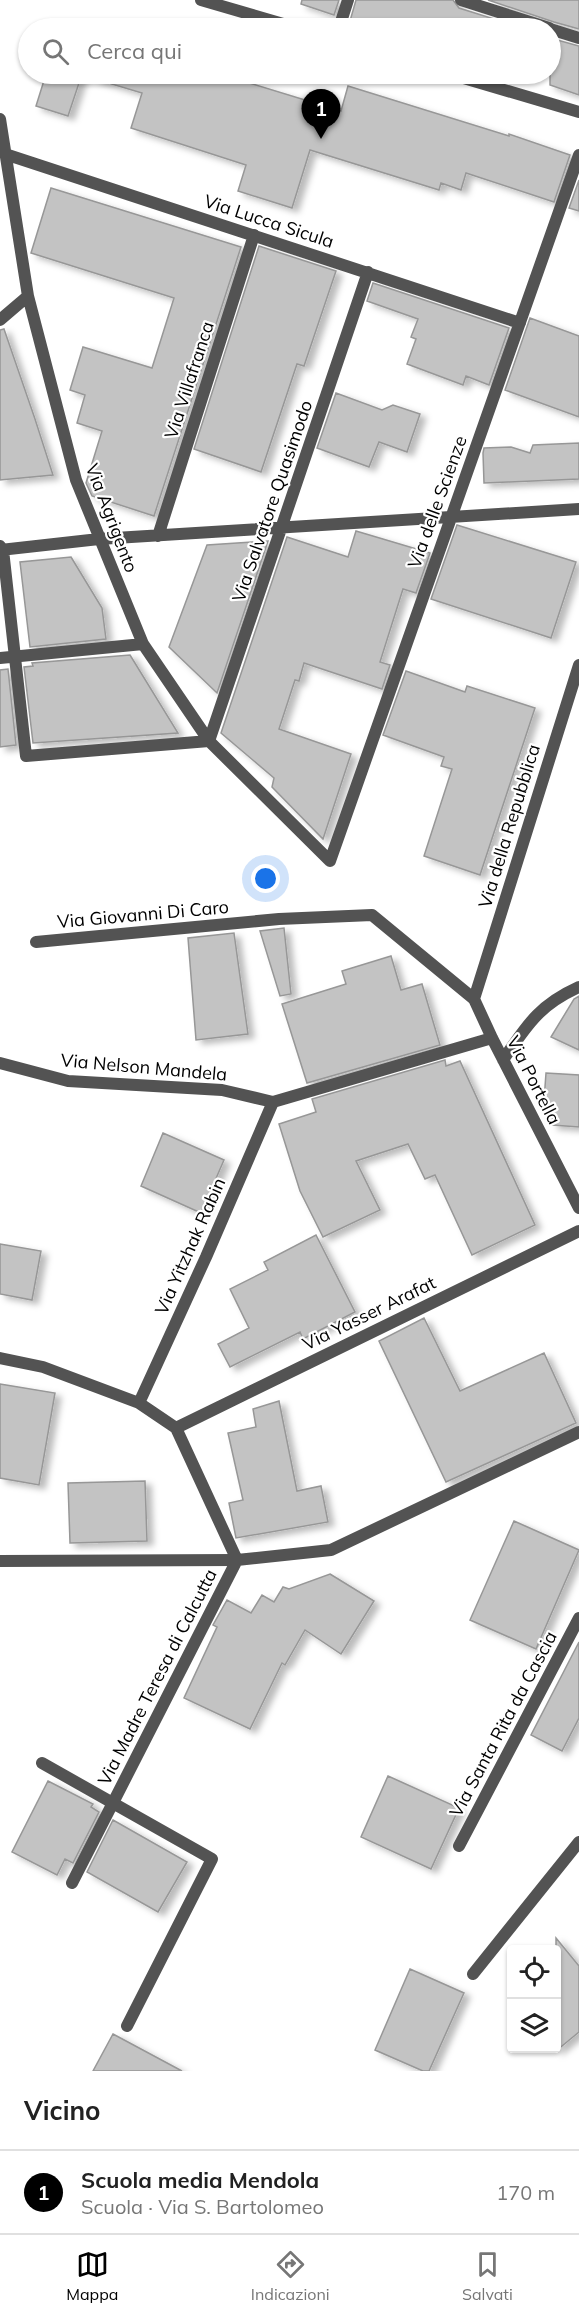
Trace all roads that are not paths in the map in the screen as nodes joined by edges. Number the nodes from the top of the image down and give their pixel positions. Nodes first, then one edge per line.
1 (201, 0) edge
2 (348, 0) edge
3 (460, 0) edge
4 (263, 18) edge
5 (342, 18) edge
6 (516, 18) edge
7 (561, 32) edge
8 (579, 38) edge
9 (484, 84) edge
10 (579, 112) edge
11 (0, 119) edge
12 (5, 154) junction
13 (579, 155) edge
14 (5, 189) edge
15 (254, 235) junction
16 (368, 272) junction
17 (28, 296) junction
18 (0, 320) edge
19 (520, 323) junction
20 (579, 509) edge
21 (450, 518) junction
22 (282, 528) junction
23 (158, 536) junction
24 (99, 539) junction
25 (1, 549) edge
26 (144, 644) junction
27 (15, 656) junction
28 (0, 658) edge
29 (579, 665) edge
30 (209, 741) junction
31 (330, 861) joint
32 (36, 942) dead end
33 (579, 987) edge
34 (474, 999) junction
35 (492, 1038) junction
36 (503, 1060) junction
37 (0, 1063) edge
38 (273, 1102) junction
39 (579, 1208) edge
40 (579, 1231) edge
41 (0, 1358) edge
42 (139, 1402) junction
43 (176, 1428) junction
44 (579, 1432) edge
45 (237, 1560) junction
46 (0, 1561) edge
47 (579, 1618) edge
48 (42, 1763) dead end
49 (113, 1803) junction
50 (579, 1842) edge
51 (459, 1846) dead end
52 (72, 1883) dead end
53 (473, 1974) dead end
54 (127, 2026) dead end

1 - 4 street
2 - 5 street
3 - 6 street
7 - 8 street
9 - 10 street
11 - 12 street, Via Agrigento
12 - 14 street, Via Agrigento
12 - 15 street, Via Lucca Sicula
13 - 19 street, Via delle Scienze
14 - 17 street, Via Agrigento
15 - 16 street, Via Lucca Sicula
15 - 23 street, Via Villafranca
16 - 19 street, Via Lucca Sicula
16 - 22 street, Via Salvatore Quasimodo
17 - 18 street
17 - 24 street, Via Agrigento
19 - 21 street, Via delle Scienze
20 - 21 street
21 - 22 street
21 - 31 street, Via delle Scienze
22 - 23 street
22 - 30 street, Via Salvatore Quasimodo
23 - 24 street
24 - 25 street
24 - 26 street, Via Agrigento
25 - 27 street
26 - 27 street
26 - 30 street, Via Agrigento
27 - 28 street
27 - 30 street
29 - 34 street, Via della Repubblica
30 - 31 street, Via Agrigento
32 - 34 street, Via Giovanni Di Caro
33 - 36 street
34 - 35 street, Via Portella
35 - 36 street, Via Portella
35 - 38 street, Via Nelson Mandela
36 - 39 street, Via Portella
37 - 38 street, Via Nelson Mandela
38 - 42 street, Via Yitzhak Rabin
40 - 43 street, Via Yasser Arafat
41 - 42 street
42 - 43 street
43 - 45 street
44 - 45 street, Via Madre Teresa di Calcutta
45 - 46 street
45 - 49 street, Via Madre Teresa di Calcutta
47 - 51 street, Via Santa Rita da Cascia
48 - 49 street
49 - 52 street, Via Madre Teresa di Calcutta
49 - 54 street
50 - 53 street

